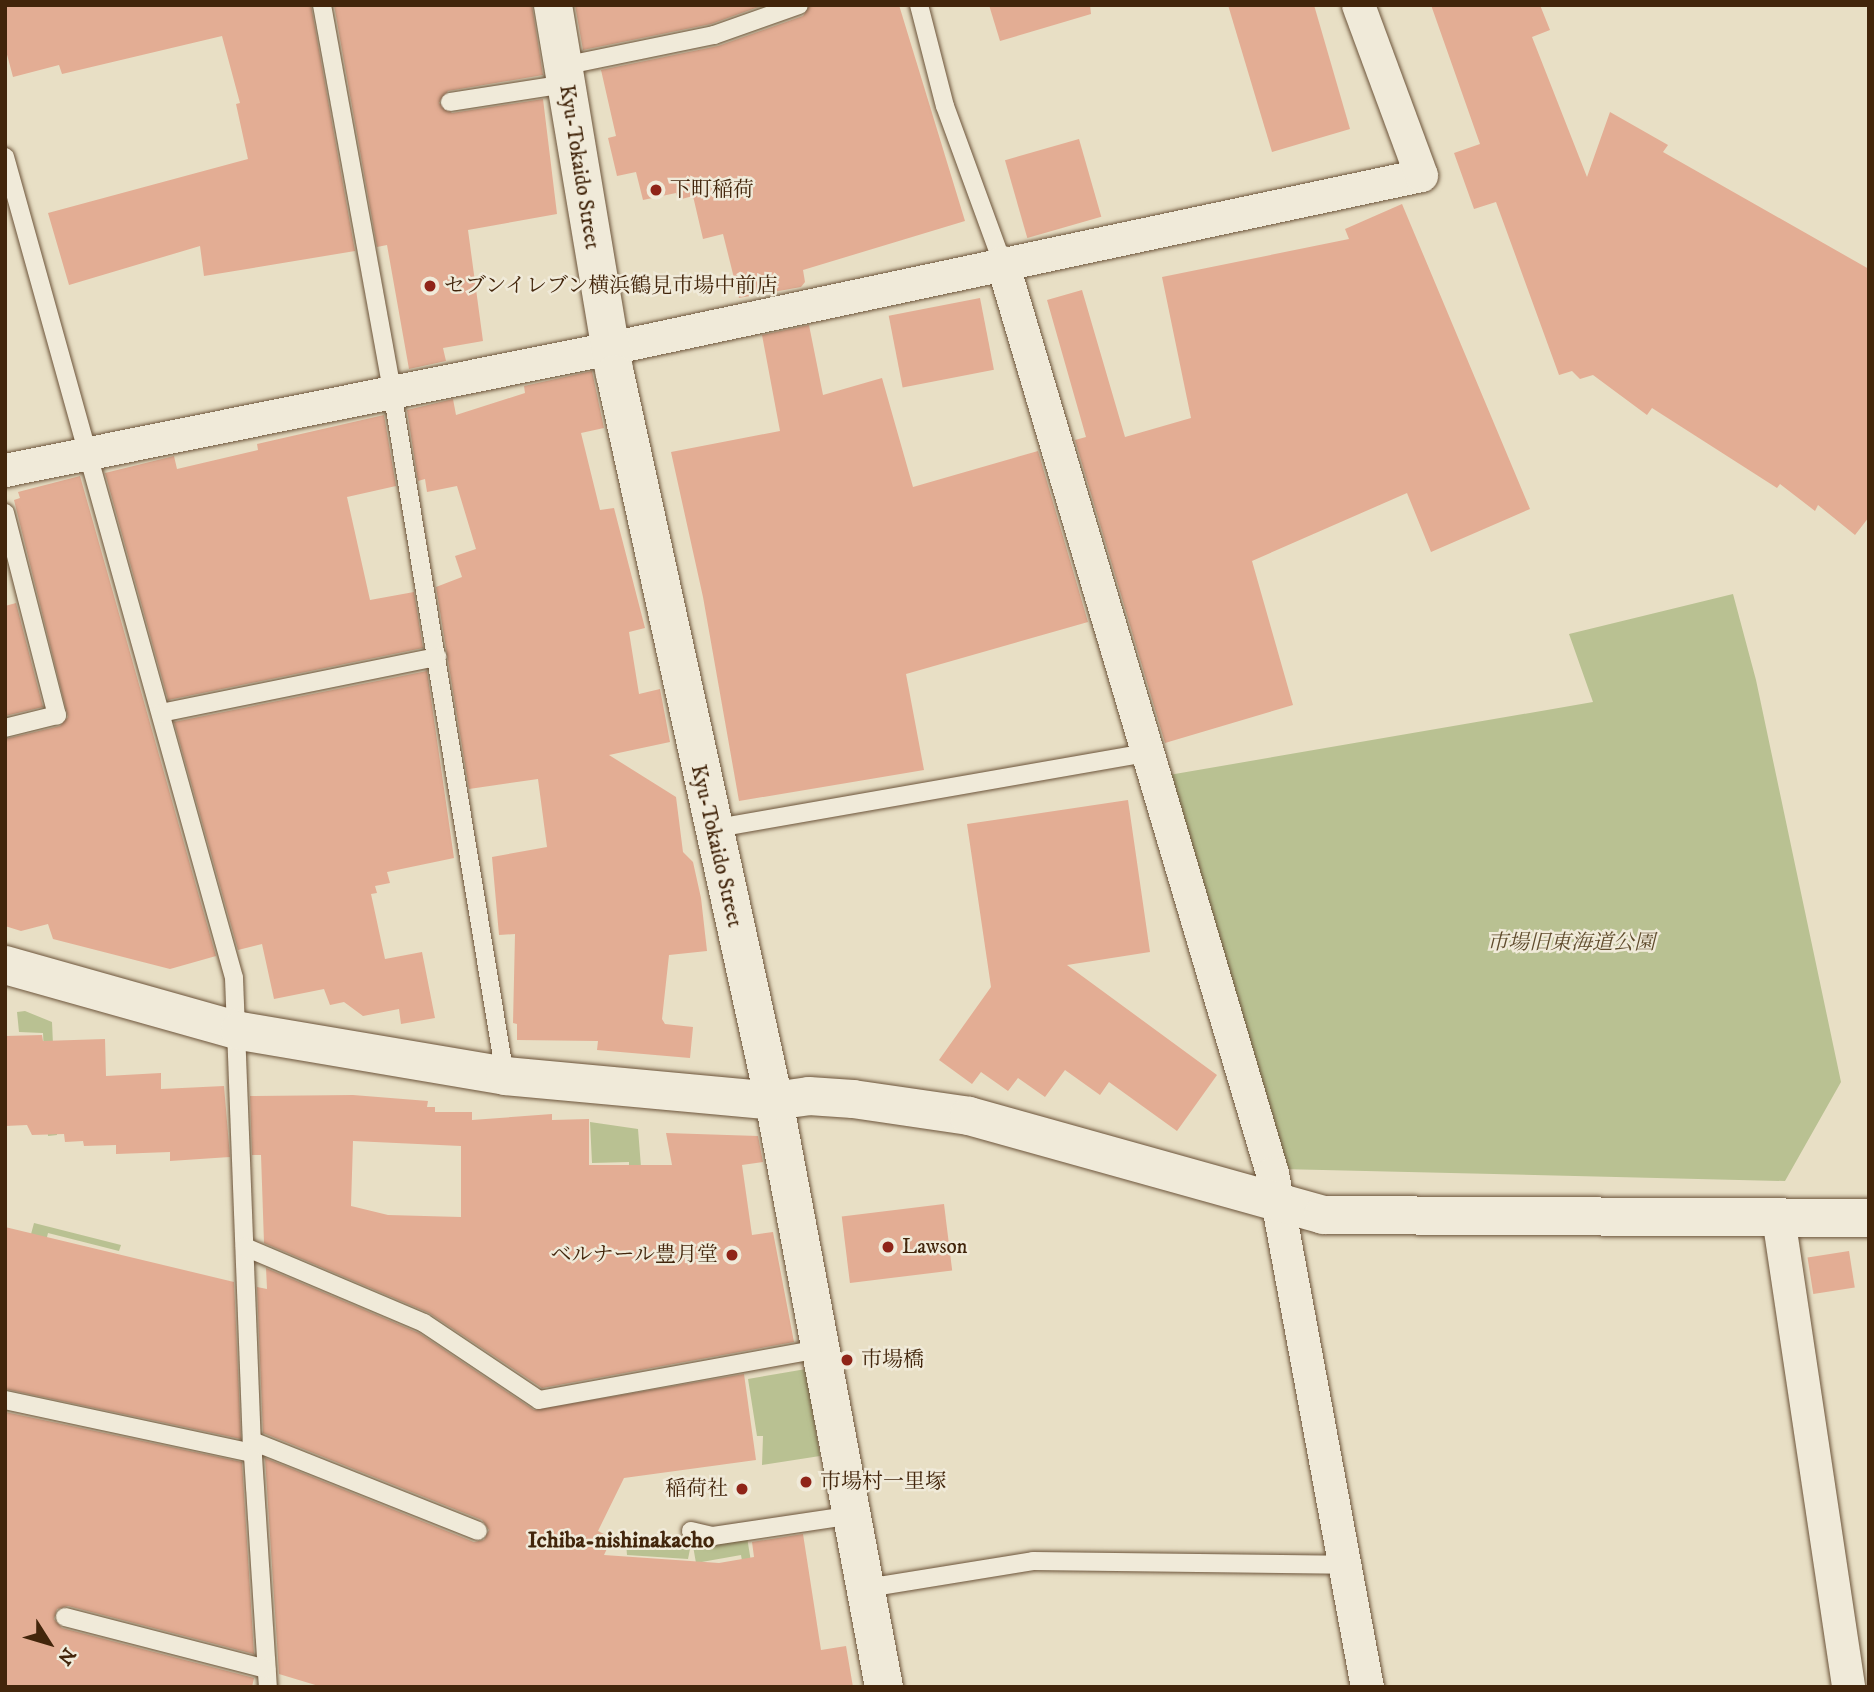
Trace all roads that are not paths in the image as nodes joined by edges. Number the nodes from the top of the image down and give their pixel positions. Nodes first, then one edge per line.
1 (323, 5) edge
2 (553, 5) edge
3 (799, 5) edge
4 (919, 5) edge
5 (1358, 5) edge
6 (564, 75) junction
7 (450, 102) dead end
8 (5, 157) edge
9 (1002, 262) junction
10 (610, 348) junction
11 (392, 391) junction
12 (89, 453) junction
13 (5, 470) edge
14 (5, 513) edge
15 (437, 657) junction
16 (161, 713) junction
17 (5, 728) edge
18 (1146, 753) junction
19 (712, 829) junction
20 (5, 965) edge
21 (240, 1031) junction
22 (505, 1076) junction
23 (774, 1101) junction
24 (1279, 1204) junction
25 (1778, 1217) junction
26 (1869, 1218) edge
27 (245, 1247) junction
28 (821, 1349) junction
29 (5, 1400) edge
30 (252, 1447) junction
31 (853, 1515) junction
32 (478, 1531) dead end
33 (691, 1531) dead end
34 (1343, 1565) junction
35 (867, 1588) junction
36 (65, 1617) dead end
37 (267, 1678) edge
38 (884, 1687) edge
39 (1367, 1687) edge
40 (1848, 1687) edge

1 - 11 lane
2 - 6 street, Kyu-Tokaido Street
3 - 6 lane
4 - 9 lane
5 - 9 street
6 - 7 lane
6 - 10 street, Kyu-Tokaido Street
8 - 12 lane
9 - 10 street
9 - 18 street
10 - 11 street
10 - 19 street, Kyu-Tokaido Street
11 - 12 street
11 - 15 lane
12 - 13 street
12 - 16 lane
14 - 17 lane
15 - 16 lane
15 - 22 lane
16 - 21 lane
18 - 19 lane
18 - 24 street
19 - 23 street, Kyu-Tokaido Street
20 - 21 street
21 - 22 street
21 - 27 lane
22 - 23 street
23 - 24 street
23 - 28 street, Kyu-Tokaido Street
24 - 25 street
24 - 34 street
25 - 26 street
25 - 40 street
27 - 28 lane
27 - 30 lane
28 - 31 street, Kyu-Tokaido Street
29 - 30 lane
30 - 32 lane
30 - 37 lane
31 - 33 lane
31 - 35 street, Kyu-Tokaido Street
34 - 35 lane
34 - 39 street
35 - 38 street, Kyu-Tokaido Street
36 - 37 lane

